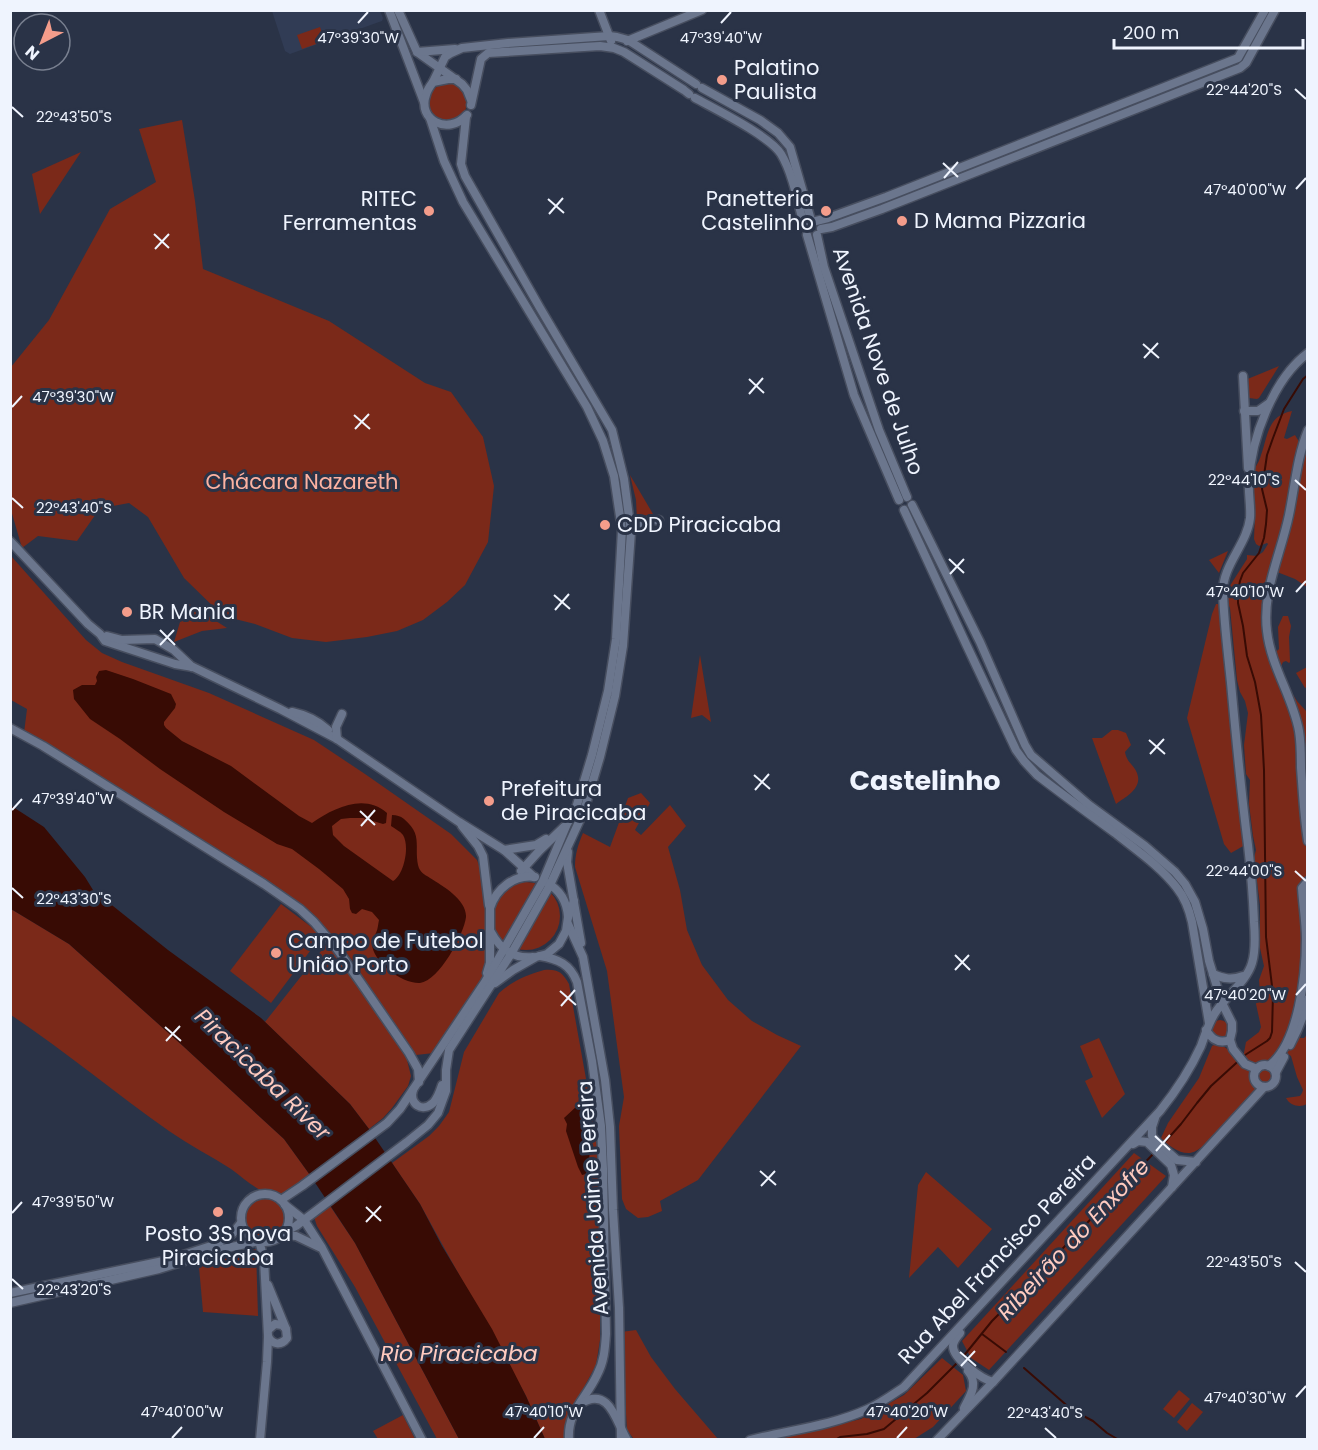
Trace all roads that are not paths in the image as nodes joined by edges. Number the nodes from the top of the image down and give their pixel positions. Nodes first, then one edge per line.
1 (389, 10) edge
2 (398, 10) edge
3 (599, 10) edge
4 (702, 10) edge
5 (1265, 10) edge
6 (1275, 10) edge
7 (609, 36) junction
8 (628, 40) junction
9 (462, 48) junction
10 (617, 49) junction
11 (417, 52) junction
12 (439, 68) junction
13 (456, 79) junction
14 (433, 82) junction
15 (699, 86) junction
16 (692, 96) junction
17 (424, 102) junction
18 (471, 105) junction
19 (466, 117) junction
20 (430, 118) junction
21 (810, 222) junction
22 (819, 232) junction
23 (807, 235) junction
24 (1308, 353) edge
25 (1243, 376) dead end
26 (1268, 404) junction
27 (1244, 411) junction
28 (1308, 430) edge
29 (1249, 481) junction
30 (906, 503) junction
31 (659, 520) dead end
32 (631, 532) junction
33 (10, 541) edge
34 (100, 634) junction
35 (155, 639) junction
36 (177, 653) junction
37 (151, 656) junction
38 (161, 659) junction
39 (193, 667) junction
40 (280, 709) junction
41 (342, 714) dead end
42 (293, 716) junction
43 (307, 716) junction
44 (10, 728) edge
45 (337, 739) junction
46 (459, 822) junction
47 (567, 824) junction
48 (572, 840) junction
49 (1308, 841) edge
50 (504, 850) junction
51 (524, 868) junction
52 (534, 877) junction
53 (513, 881) junction
54 (547, 883) junction
55 (1305, 884) edge
56 (574, 900) junction
57 (490, 908) junction
58 (568, 920) junction
59 (489, 926) junction
60 (1307, 938) edge
61 (508, 952) junction
62 (538, 957) junction
63 (583, 957) junction
64 (1213, 974) junction
65 (1246, 975) junction
66 (487, 984) junction
67 (1308, 999) edge
68 (1222, 1003) junction
69 (1229, 1016) junction
70 (1210, 1022) junction
71 (1230, 1040) junction
72 (1257, 1069) junction
73 (1273, 1069) junction
74 (446, 1070) junction
75 (416, 1086) junction
76 (1264, 1087) junction
77 (1156, 1116) junction
78 (1149, 1139) junction
79 (1127, 1147) junction
80 (1174, 1162) junction
81 (1196, 1162) junction
82 (1172, 1187) junction
83 (283, 1202) junction
84 (304, 1220) junction
85 (241, 1223) junction
86 (283, 1234) junction
87 (259, 1241) junction
88 (272, 1241) junction
89 (322, 1248) junction
90 (264, 1259) junction
91 (265, 1278) junction
92 (10, 1293) edge
93 (10, 1303) edge
94 (969, 1317) junction
95 (286, 1329) junction
96 (268, 1332) junction
97 (280, 1344) junction
98 (936, 1353) junction
99 (955, 1356) junction
100 (267, 1362) junction
101 (972, 1373) junction
102 (993, 1382) junction
103 (577, 1406) junction
104 (960, 1416) junction
105 (620, 1428) junction
106 (260, 1440) edge
107 (422, 1440) edge
108 (568, 1440) edge
109 (621, 1440) edge
110 (627, 1440) edge
111 (750, 1440) edge
112 (937, 1440) edge

1 - 17 main road
2 - 11 main road
3 - 7 main road
4 - 8 main road
5 - 21 main road
6 - 22 main road
7 - 8 main road
7 - 9 main road
7 - 10 main road
8 - 10 main road
8 - 15 main road
9 - 11 main road
9 - 12 main road
10 - 16 main road
10 - 18 main road
11 - 12 main road
12 - 13 main road
12 - 14 main road
13 - 14 main road
13 - 18 main road
14 - 17 main road
15 - 16 main road
15 - 21 main road
16 - 21 main road
17 - 20 main road
18 - 19 main road
19 - 20 main road
19 - 32 main road
20 - 47 main road
21 - 22 main road
21 - 23 main road
22 - 23 main road
22 - 30 main road, Avenida Nove de Julho
23 - 30 main road, Avenida Nove de Julho
24 - 26 main road
25 - 27 main road
26 - 27 main road
26 - 29 main road
27 - 29 main road
28 - 49 main road
29 - 65 main road
30 - 64 main road, Avenida Nove de Julho
30 - 70 main road, Avenida Nove de Julho
31 - 32 main road
32 - 48 main road
33 - 34 main road
34 - 35 main road
34 - 37 main road
35 - 36 main road
35 - 37 main road
36 - 38 main road
36 - 39 main road
37 - 38 main road
38 - 39 main road
39 - 40 main road
40 - 42 main road
40 - 43 main road
41 - 45 main road
42 - 43 main road
42 - 45 main road
43 - 45 main road
44 - 75 main road
45 - 46 main road
46 - 50 main road
46 - 57 main road
47 - 50 main road
47 - 51 main road
47 - 54 main road
48 - 54 main road
48 - 56 main road
50 - 51 main road
51 - 52 main road
51 - 53 main road
52 - 53 main road
52 - 54 main road
53 - 57 main road
54 - 58 main road, Avenida Jaime Pereira
54 - 61 main road
55 - 60 main road
56 - 58 main road
56 - 63 main road
57 - 59 main road
58 - 62 main road
58 - 63 main road, Avenida Jaime Pereira
59 - 61 main road
59 - 66 main road
60 - 73 main road
61 - 62 main road, Avenida Jaime Pereira
61 - 66 main road
62 - 66 main road
62 - 103 main road, Avenida Jaime Pereira
63 - 105 main road, Avenida Jaime Pereira
64 - 65 main road
64 - 68 main road, Avenida Nove de Julho
65 - 68 main road, Rua Abel Francisco Pereira
66 - 74 main road
66 - 75 main road
67 - 73 main road
68 - 69 main road, Avenida Nove de Julho
68 - 70 main road, Rua Abel Francisco Pereira
69 - 70 main road
69 - 71 main road
70 - 71 main road
70 - 77 main road, Rua Abel Francisco Pereira
71 - 72 main road
72 - 73 main road
72 - 76 main road
73 - 76 main road
74 - 75 main road
74 - 84 main road
75 - 83 main road
76 - 81 main road
77 - 78 main road
77 - 79 main road, Rua Abel Francisco Pereira
78 - 79 main road
78 - 80 main road
79 - 94 main road, Rua Abel Francisco Pereira
80 - 81 main road
80 - 82 main road
81 - 82 main road
82 - 102 main road
83 - 84 main road
83 - 85 main road
83 - 86 main road
84 - 86 main road
84 - 89 main road
85 - 87 main road
85 - 92 main road
86 - 88 main road
86 - 89 main road
87 - 88 main road
87 - 90 main road
87 - 93 main road
88 - 90 main road
89 - 107 main road
90 - 91 main road
91 - 95 main road
91 - 96 main road
94 - 98 main road, Rua Abel Francisco Pereira
94 - 99 main road
95 - 96 main road
95 - 97 main road
96 - 97 main road
96 - 100 main road
97 - 100 main road
98 - 99 main road
98 - 111 main road, Rua Abel Francisco Pereira
99 - 101 main road
100 - 106 main road
101 - 102 main road
101 - 104 main road
102 - 104 main road
103 - 105 main road
103 - 108 main road, Avenida Jaime Pereira
104 - 112 main road
105 - 109 main road, Avenida Jaime Pereira
105 - 110 main road

